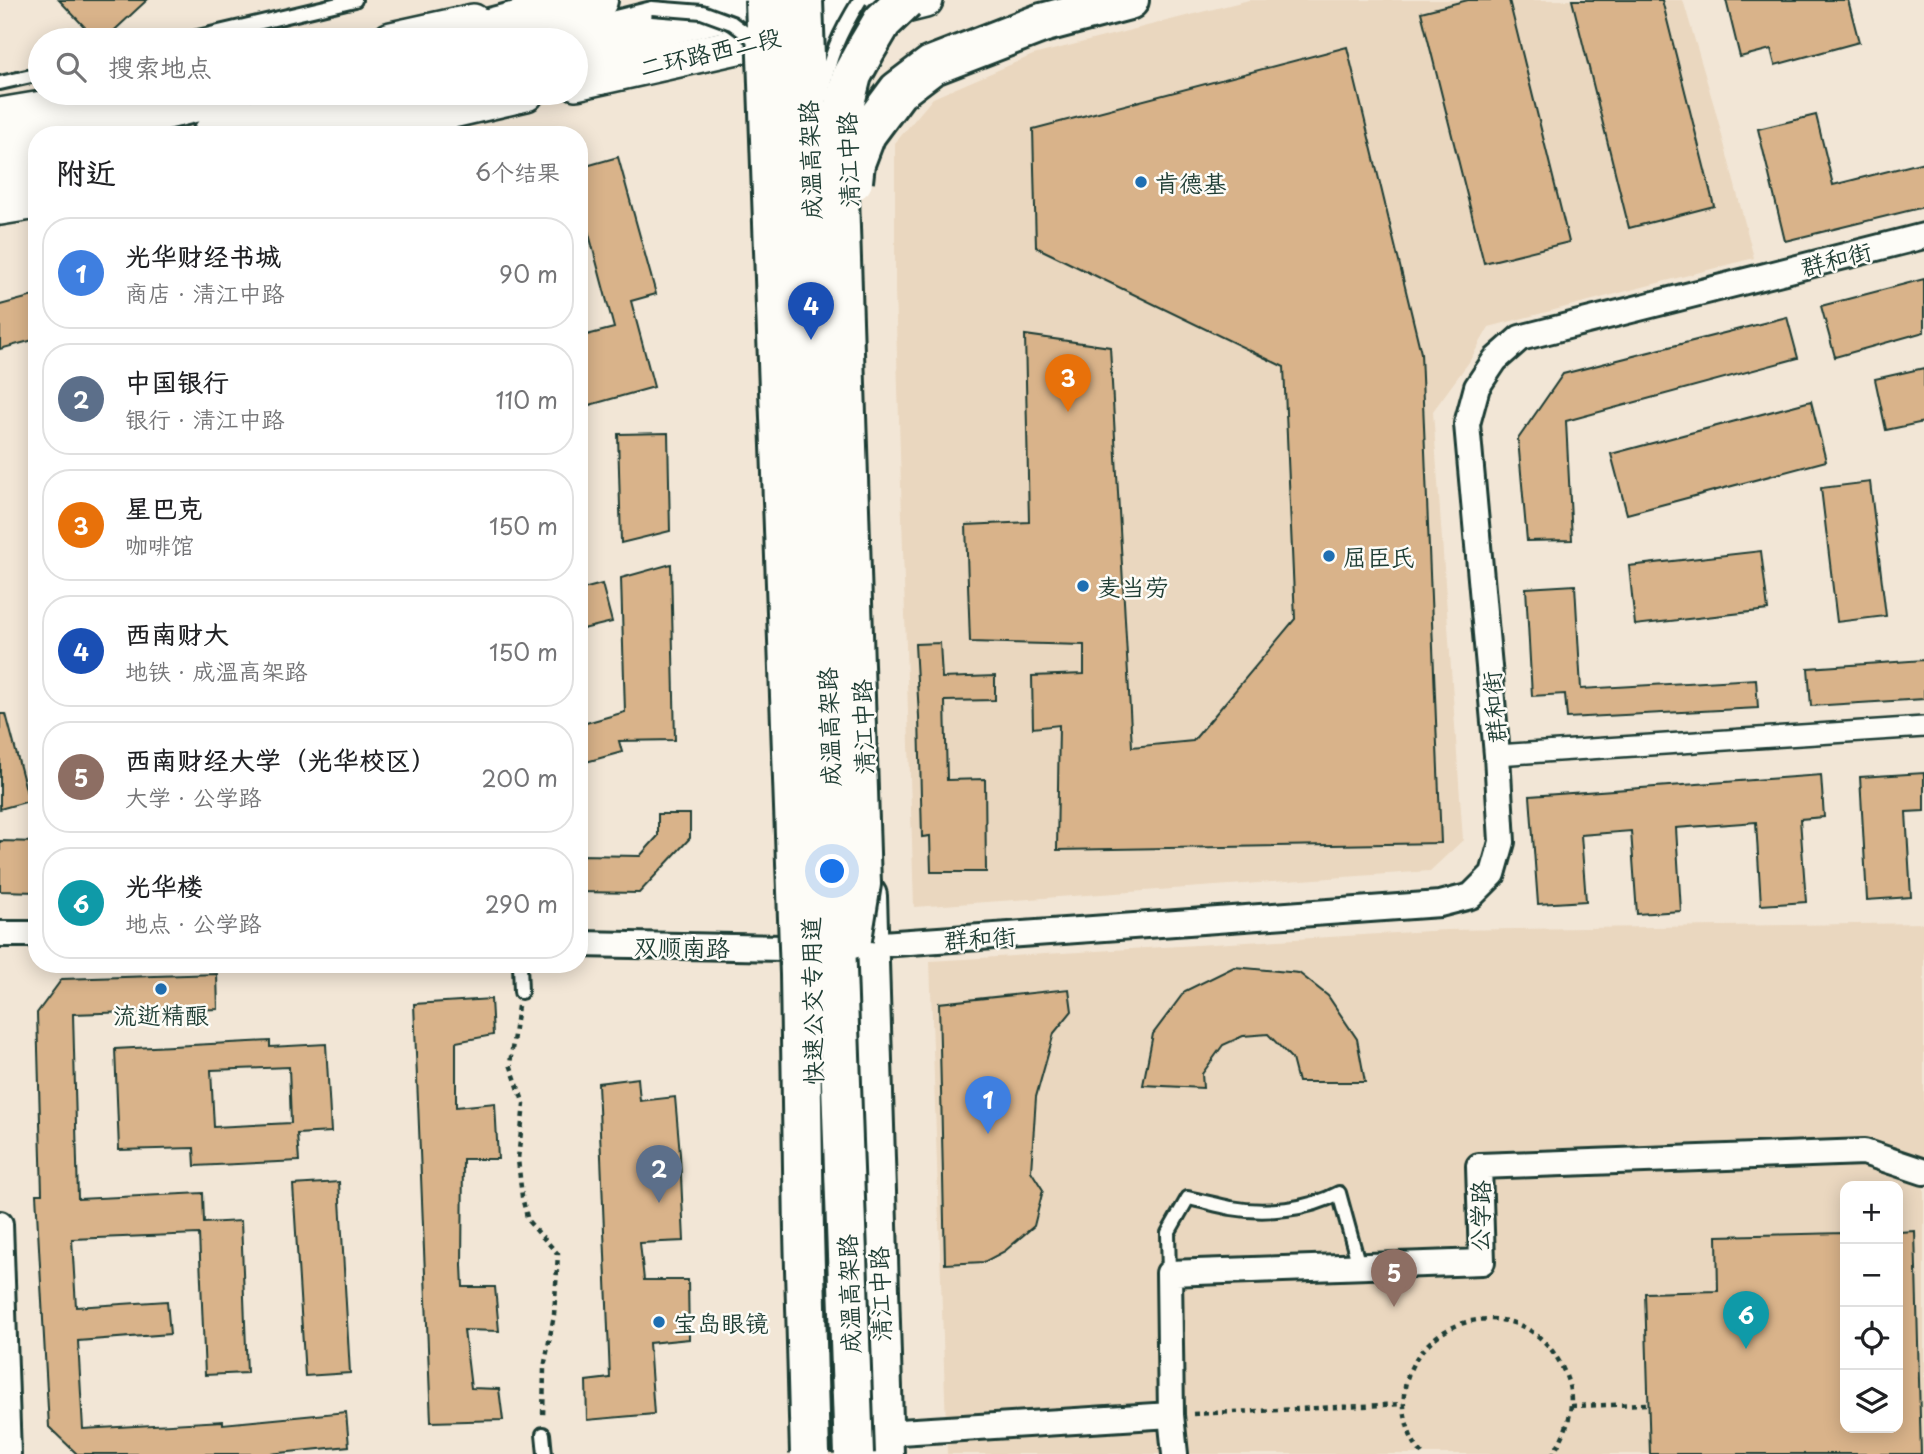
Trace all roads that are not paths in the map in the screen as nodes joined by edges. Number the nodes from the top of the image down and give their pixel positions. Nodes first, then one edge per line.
1 (355, 0) edge
2 (558, 0) edge
3 (598, 0) edge
4 (684, 0) edge
5 (757, 0) edge
6 (765, 0) edge
7 (771, 0) edge
8 (803, 0) edge
9 (905, 0) edge
10 (925, 0) edge
11 (1129, 0) edge
12 (849, 6) edge
13 (652, 8) junction
14 (237, 28) edge
15 (445, 28) edge
16 (490, 28) edge
17 (571, 28) edge
18 (760, 41) junction
19 (588, 44) edge
20 (784, 71) dead end
21 (28, 77) edge
22 (588, 79) edge
23 (0, 83) edge
24 (795, 92) dead end
25 (66, 105) edge
26 (260, 105) edge
27 (343, 105) edge
28 (474, 105) edge
29 (223, 114) edge
30 (0, 116) edge
31 (97, 126) edge
32 (384, 126) edge
33 (28, 140) edge
34 (0, 145) edge
35 (814, 169) junction
36 (28, 174) edge
37 (0, 179) edge
38 (28, 202) edge
39 (0, 207) edge
40 (1924, 236) edge
41 (842, 263) junction
42 (1924, 727) edge
43 (1497, 755) junction
44 (0, 934) edge
45 (28, 934) edge
46 (588, 944) edge
47 (868, 945) junction
48 (786, 948) junction
49 (520, 973) edge
50 (521, 992) road end
51 (838, 1020) junction
52 (1924, 1172) edge
53 (0, 1224) edge
54 (0, 1240) edge
55 (1359, 1266) junction
56 (1169, 1273) junction
57 (1171, 1415) junction
58 (543, 1434) road end
59 (874, 1447) edge
60 (8, 1454) edge
61 (545, 1454) edge
62 (797, 1454) edge
63 (810, 1454) edge
64 (842, 1454) edge
65 (1175, 1454) edge

1 - 14 lane
2 - 15 main road
3 - 16 main road
4 - 13 lane
5 - 18 main road
6 - 63 main road, 成温高架路, bridge
7 - 19 main road, bridge
8 - 51 main road, 成温高架路, bridge
9 - 41 main road, bridge
10 - 12 main road, 二环路西二段
11 - 41 main road, bridge
12 - 18 main road, 二环路西二段
12 - 35 lane, 快速公交专用道, bridge
12 - 47 main road, 清江中路
13 - 17 lane
13 - 20 lane, bridge
18 - 22 main road, 二环路西二段
18 - 48 main road
21 - 23 lane
24 - 35 lane, 快速公交专用道, bridge
25 - 30 main road
26 - 29 lane
27 - 29 main road
28 - 32 main road
29 - 31 main road
33 - 34 main road
35 - 64 lane, 快速公交专用道, bridge
36 - 37 main road
38 - 39 main road
40 - 43 street, 群和街
41 - 51 main road, bridge
42 - 43 street
43 - 47 street, 群和街
44 - 45 street
46 - 48 street, 双顺南路
47 - 59 main road, 清江中路
48 - 62 main road
49 - 50 lane
51 - 59 main road, 成温高架路, bridge
52 - 55 street, 公学路
53 - 54 street
54 - 60 street
55 - 56 street, 公学路
55 - 56 lane
56 - 57 street
57 - 59 street
57 - 65 street
58 - 61 lane

